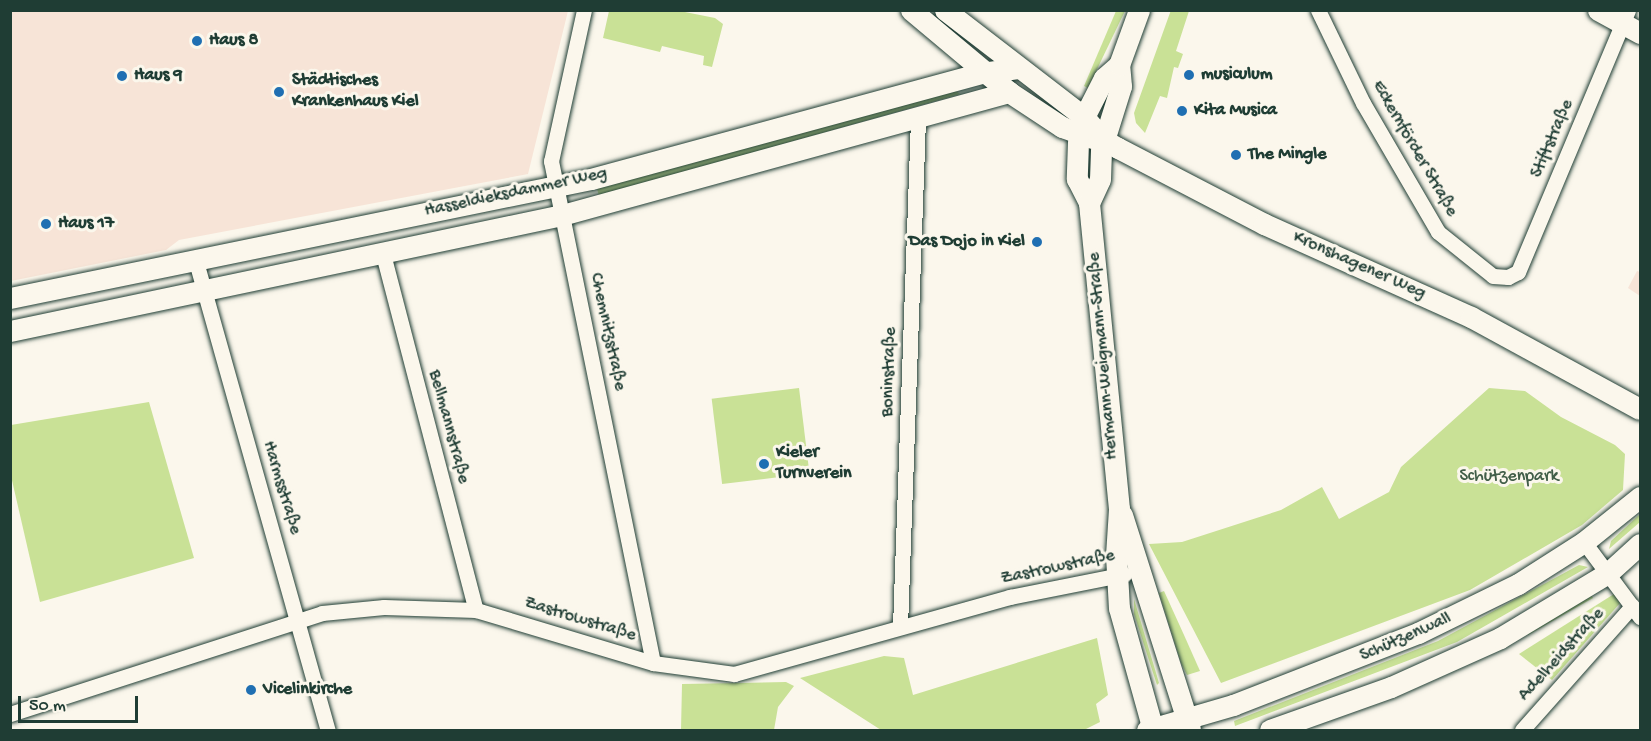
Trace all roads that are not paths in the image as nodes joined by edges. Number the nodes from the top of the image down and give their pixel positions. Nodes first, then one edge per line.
1 (584, 10) edge
2 (910, 10) edge
3 (945, 10) edge
4 (1139, 10) edge
5 (1317, 10) edge
6 (1598, 10) edge
7 (1630, 22) edge
8 (1119, 66) junction
9 (1016, 68) junction
10 (982, 73) junction
11 (1009, 92) junction
12 (918, 118) junction
13 (1082, 127) junction
14 (1104, 140) junction
15 (556, 185) junction
16 (1089, 203) junction
17 (562, 215) junction
18 (383, 254) junction
19 (195, 258) junction
20 (1508, 278) joint
21 (203, 291) junction
22 (10, 298) edge
23 (10, 331) edge
24 (1613, 392) junction
25 (1641, 401) edge
26 (1641, 409) edge
27 (1641, 428) edge
28 (1641, 497) edge
29 (1119, 509) junction
30 (1584, 542) junction
31 (1641, 544) edge
32 (1141, 571) junction
33 (1608, 573) junction
34 (1117, 575) junction
35 (476, 610) junction
36 (1636, 612) edge
37 (296, 620) junction
38 (900, 627) junction
39 (654, 663) junction
40 (10, 714) edge
41 (1188, 725) edge
42 (328, 730) edge
43 (1151, 730) edge
44 (1270, 730) edge
45 (1522, 730) edge

1 - 15 street, Chemnitzstraße
2 - 10 main road, Kronshagener Weg
3 - 9 main road, Kronshagener Weg
4 - 8 main road
5 - 20 street, Eckernförder Straße
6 - 7 main road
7 - 20 street, Stiftstraße
8 - 13 main road
8 - 14 main road, Hermann-Weigmann-Straße
9 - 10 main road, Hasseldieksdammer Weg
9 - 13 main road, Kronshagener Weg
10 - 11 main road, Kronshagener Weg
10 - 15 main road, Hasseldieksdammer Weg
11 - 12 main road, Hasseldieksdammer Weg
11 - 13 main road, Kronshagener Weg
12 - 17 main road, Hasseldieksdammer Weg
12 - 38 street, Boninstraße
13 - 14 main road, Kronshagener Weg
13 - 16 main road, Hermann-Weigmann-Straße
14 - 16 main road, Hermann-Weigmann-Straße
14 - 24 main road, Kronshagener Weg
15 - 17 street, Chemnitzstraße
15 - 19 main road, Hasseldieksdammer Weg
16 - 29 main road, Hermann-Weigmann-Straße
17 - 18 main road, Hasseldieksdammer Weg
17 - 39 street, Chemnitzstraße
18 - 21 main road, Hasseldieksdammer Weg
18 - 35 street, Bellmannstraße
19 - 21 street, Harmsstraße
19 - 22 main road, Hasseldieksdammer Weg
21 - 23 main road, Hasseldieksdammer Weg
21 - 37 street, Harmsstraße
24 - 25 main road, Kronshagener Weg
24 - 26 main road, Kronshagener Weg
24 - 27 main road
28 - 30 main road, Schützenwall
29 - 32 main road, Hermann-Weigmann-Straße
29 - 34 main road, Hermann-Weigmann-Straße
30 - 33 street
30 - 41 main road, Schützenwall
31 - 33 main road, Schützenwall
32 - 34 street, Zastrowstraße
32 - 41 main road, Hermann-Weigmann-Straße
33 - 36 street
33 - 44 main road, Schützenwall
34 - 38 street, Zastrowstraße
34 - 43 main road, Hermann-Weigmann-Straße
35 - 37 street, Zastrowstraße
35 - 39 street, Zastrowstraße
36 - 45 street, Adelheidstraße
37 - 40 street, Zastrowstraße
37 - 42 street, Harmsstraße
38 - 39 street, Zastrowstraße
41 - 43 main road, Schützenwall

